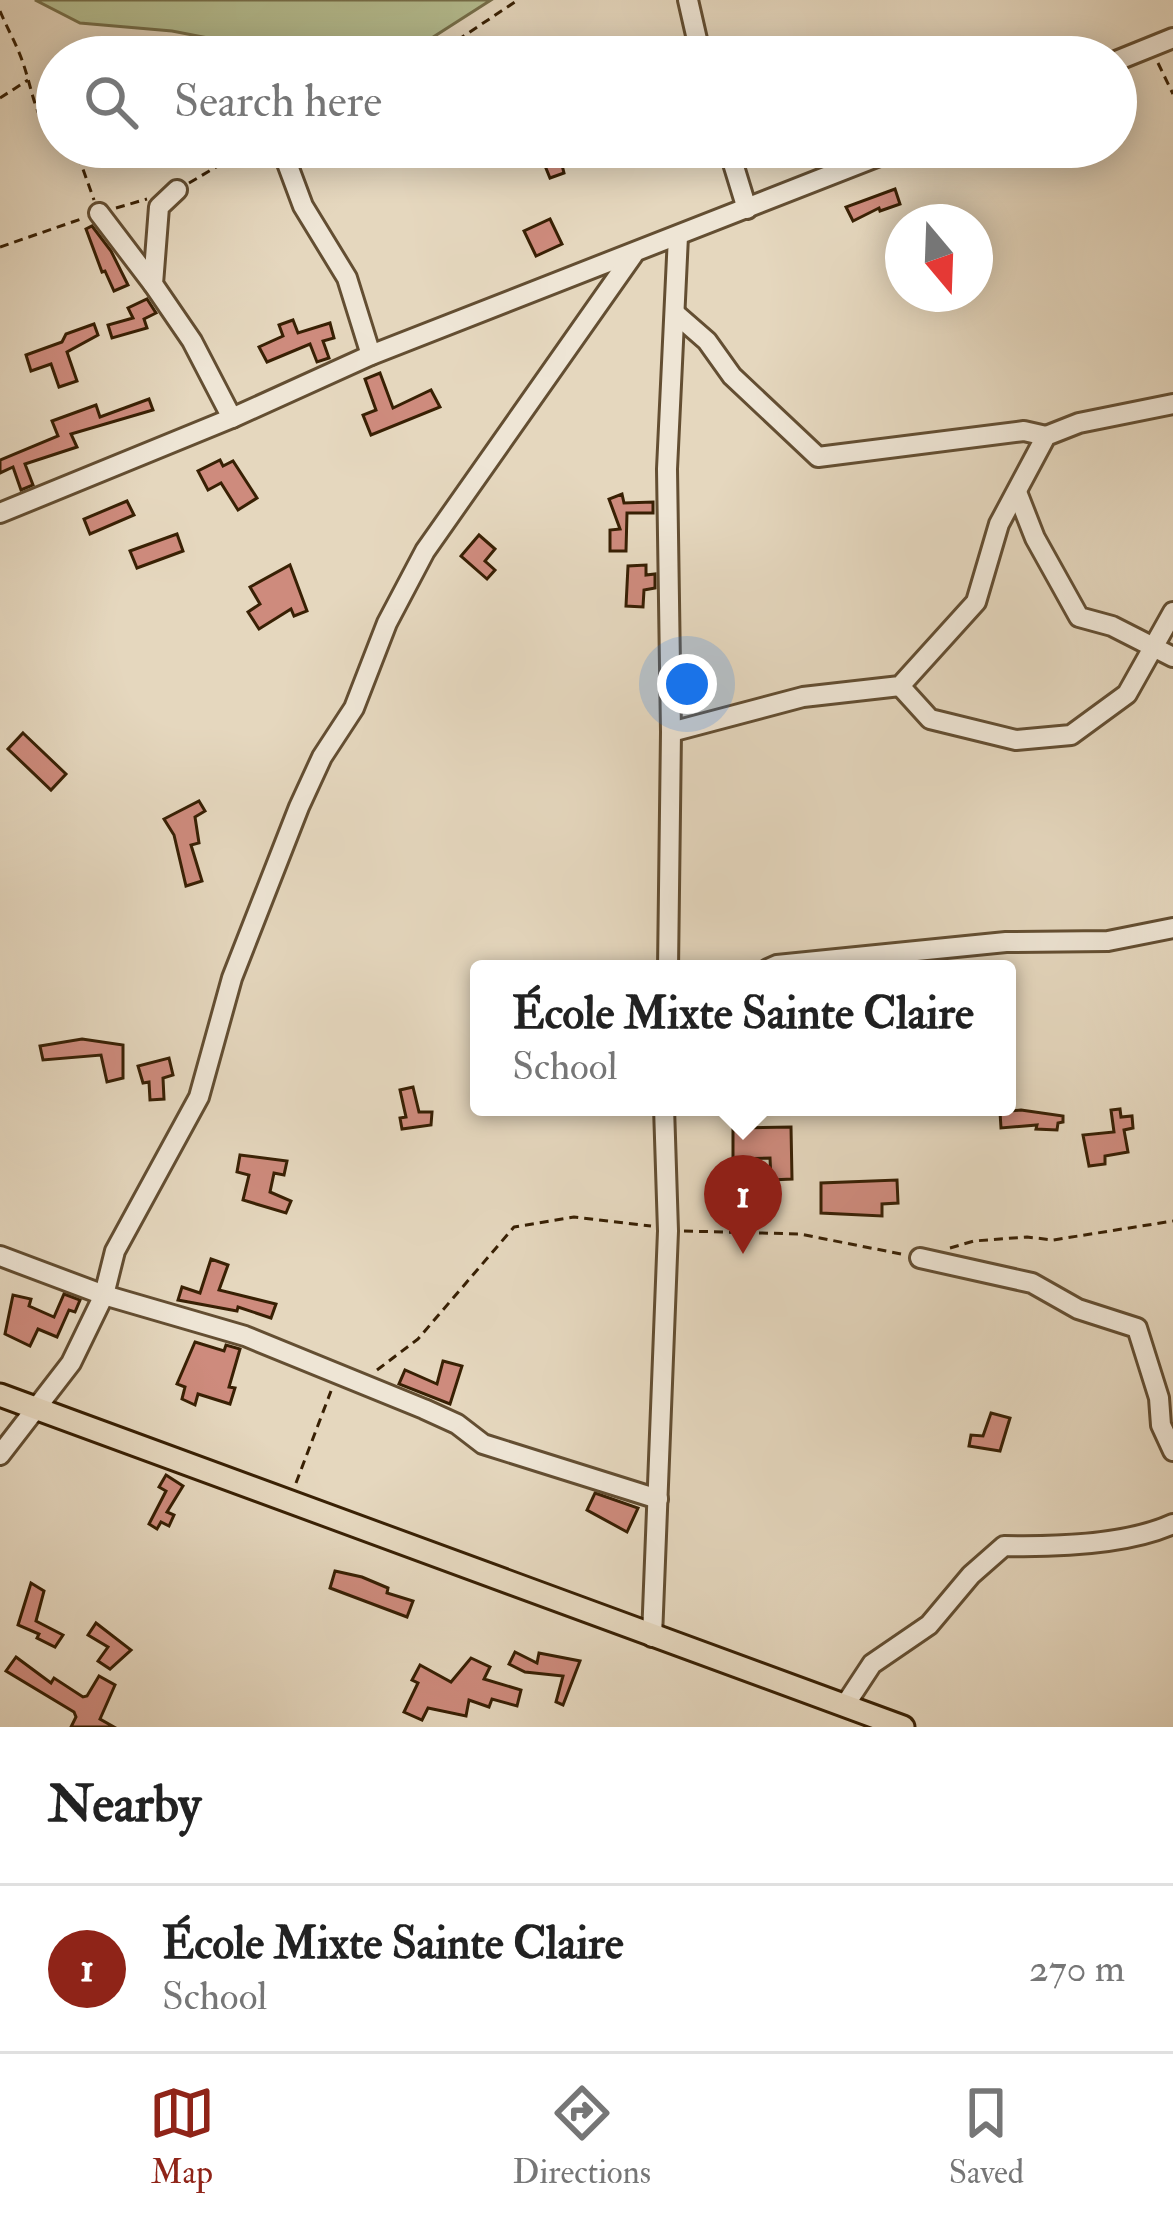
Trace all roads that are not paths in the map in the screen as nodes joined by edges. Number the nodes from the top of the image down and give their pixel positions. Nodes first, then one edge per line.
1 (688, 0) edge
2 (696, 36) edge
3 (1173, 38) edge
4 (1137, 52) edge
5 (289, 168) edge
6 (734, 168) edge
7 (850, 168) edge
8 (177, 190) road end
9 (747, 209) junction
10 (99, 213) road end
11 (678, 236) junction
12 (633, 255) junction
13 (153, 284) junction
14 (676, 314) junction
15 (371, 355) junction
16 (1173, 404) edge
17 (232, 418) junction
18 (1046, 436) junction
19 (1017, 492) junction
20 (0, 513) edge
21 (1173, 612) edge
22 (1154, 648) junction
23 (1173, 657) edge
24 (900, 686) junction
25 (671, 732) junction
26 (1173, 928) edge
27 (668, 960) edge
28 (812, 960) edge
29 (664, 1116) edge
30 (0, 1256) edge
31 (920, 1258) dead end
32 (104, 1295) junction
33 (0, 1395) edge
34 (38, 1408) junction
35 (1173, 1451) edge
36 (0, 1455) edge
37 (658, 1499) junction
38 (1173, 1524) edge
39 (652, 1637) junction
40 (845, 1705) junction
41 (903, 1727) edge

1 - 2 street
3 - 4 street
5 - 15 street
6 - 9 street
7 - 9 street
8 - 13 street
9 - 11 street
10 - 13 street
11 - 12 street
11 - 14 street
12 - 15 street
12 - 32 street
13 - 17 street
14 - 18 street
14 - 25 street
15 - 17 street
16 - 18 street
17 - 20 street
18 - 19 street
19 - 22 street
19 - 24 street
21 - 22 street
22 - 23 street
22 - 24 street
24 - 25 street
25 - 27 street
26 - 28 street
29 - 37 street
30 - 32 street
31 - 35 street
32 - 34 street
32 - 37 street
33 - 34 main road
34 - 36 street
34 - 39 main road
37 - 39 street
38 - 40 street
39 - 40 main road
40 - 41 main road

